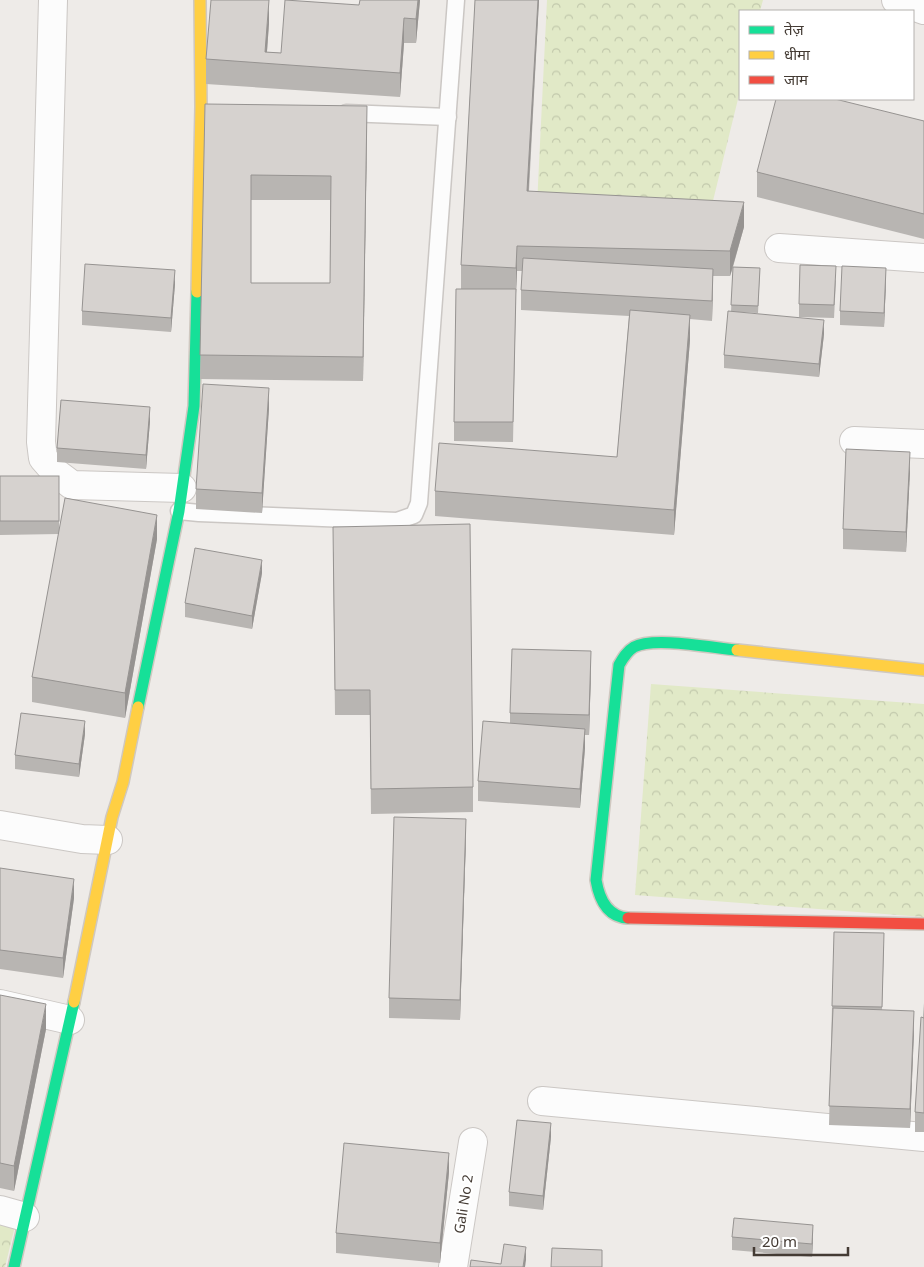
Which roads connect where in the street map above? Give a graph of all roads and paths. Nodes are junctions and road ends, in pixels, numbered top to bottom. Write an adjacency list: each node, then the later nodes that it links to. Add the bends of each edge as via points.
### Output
1 (53, 0): 12 (street, via 40,442 43,458 72,485)
2 (200, 0): 12 (street, via 209,108 194,406)
3 (456, 0): 7 (lane)
4 (896, 0): 5 (street)
5 (924, 10)
6 (331, 112): 7 (lane)
7 (448, 117): 12 (lane, via 419,503 414,515 397,521 199,513)
8 (779, 248): 9 (street)
9 (924, 258)
10 (854, 441): 11 (street)
11 (924, 444)
12 (181, 499): 15 (street)
13 (924, 670): 16 (street, via 662,642 639,643 626,652 619,665 596,880 606,909 624,918)
14 (0, 825): 15 (street, via 82,839)
15 (108, 840): 18 (street)
16 (924, 924)
17 (0, 1004): 18 (street)
18 (70, 1020): 22 (street)
19 (542, 1101): 20 (street)
20 (924, 1137)
21 (473, 1142): 24 (street, Gali No 2)
22 (12, 1214): 23 (street)
23 (14, 1267)
24 (453, 1267)

